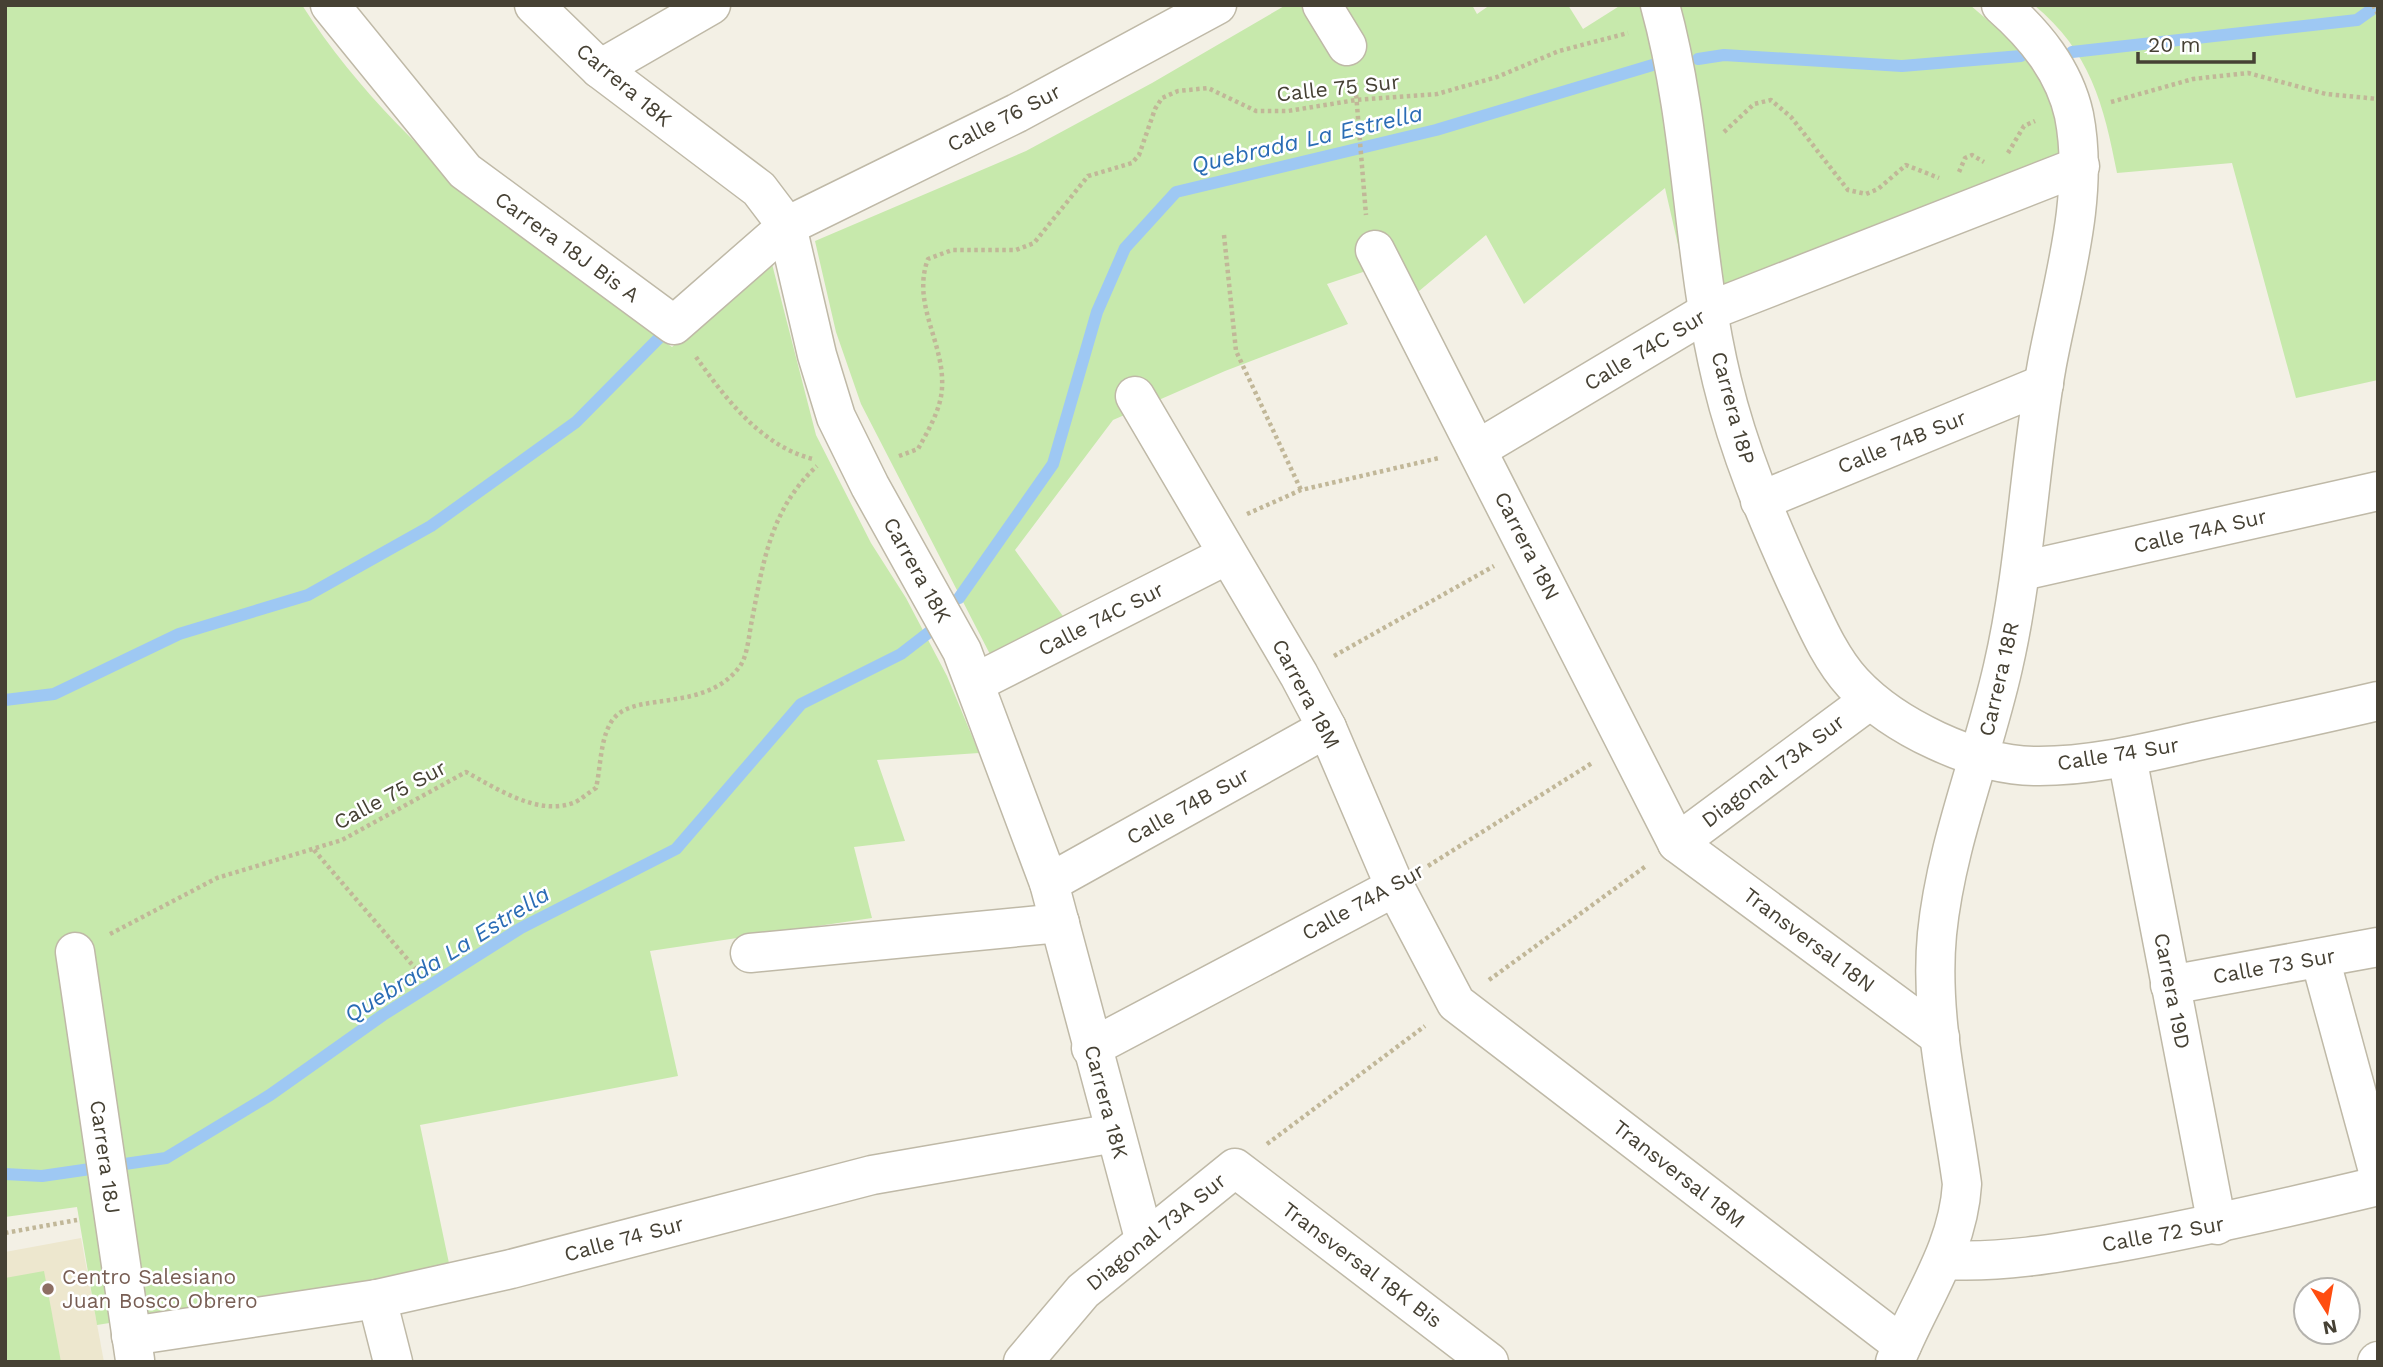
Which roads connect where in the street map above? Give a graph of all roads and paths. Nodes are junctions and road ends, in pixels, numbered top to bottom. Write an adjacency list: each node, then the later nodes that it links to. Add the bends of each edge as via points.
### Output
1 (331, 5): 25 (street, Carrera 18J Bis A, via 465,171)
2 (534, 5): 12 (street, Carrera 18K)
3 (711, 5): 12 (street)
4 (1217, 5): 21 (street, Calle 76 Sur, via 1017,113)
5 (1322, 5): 11 (street)
6 (2001, 5): 10 (street, Carrera 18R)
7 (2373, 5): 8 (path)
8 (2378, 14)
9 (1662, 15): 14 (path, Calle 75 Sur, via 1497,77 1437,94); 16 (street, Carrera 18P)
10 (2031, 22): 15 (street, Carrera 18R, via 2066,88)
11 (1347, 46): 14 (path)
12 (600, 69): 21 (street, Carrera 18K, via 760,189)
13 (2378, 99): 15 (path, via 2326,94 2248,73 2193,79)
14 (1356, 100): 20 (path); 29 (path, Calle 75 Sur, via 1256,111 1208,88 1178,90 1162,98 1155,109 1132,163 1088,176 1034,243 1016,250 952,250 929,259 922,276 924,299 942,387 933,421 918,449)
15 (2073, 113): 17 (path, via 2024,126); 19 (street, Carrera 18R)
16 (1686, 147): 18 (path, via 1704,145 1754,104 1771,100 1791,117 1848,190 1866,194 1878,189 1906,165 1941,179 1961,171 1965,158 1972,155); 24 (street, Carrera 18P)
17 (2004, 159)
18 (1994, 166)
19 (2080, 166): 24 (street, Calle 74C Sur); 26 (street, Carrera 18R)
20 (1360, 172)
21 (787, 226): 25 (street, Calle 76 Sur); 29 (street, Carrera 18K, via 825,384)
22 (1224, 235): 30 (path, via 1236,351)
23 (1375, 250): 28 (street, Carrera 18N)
24 (1709, 311): 28 (street, Calle 74C Sur); 32 (street, Carrera 18P, via 1722,380)
25 (674, 325): 45 (path, Calle 75 Sur, via 721,391 769,440 794,455 823,462 780,515 766,543 742,665 723,683 694,697 634,706 616,716 606,734 596,788 573,803 542,806 466,772 342,841)
26 (2044, 384): 32 (street, Calle 74B Sur); 35 (street, Carrera 18R)
27 (1135, 396): 33 (street, Carrera 18M)
28 (1478, 449): 30 (path); 34 (street, Carrera 18N)
29 (862, 471): 37 (street, Carrera 18K, via 962,651)
30 (1301, 489): 33 (path)
31 (2378, 491): 35 (street, Calle 74A Sur)
32 (1759, 501): 38 (street, Carrera 18P, via 1836,661)
33 (1219, 543): 36 (street, Carrera 18M); 37 (street, Calle 74C Sur)
34 (1527, 548): 36 (path); 41 (street, Carrera 18N)
35 (2022, 571): 43 (street, Carrera 18R)
36 (1299, 675): 40 (street, Carrera 18M)
37 (975, 683): 46 (street, Carrera 18K)
38 (1870, 700): 43 (street, Calle 74 Sur); 44 (street, Diagonal 73A Sur)
39 (2378, 701): 42 (street, Calle 74 Sur)
40 (1327, 728): 46 (street, Calle 74B Sur); 47 (street, Carrera 18M)
41 (1626, 742): 44 (street, Carrera 18N); 47 (path, Calle 74A Sur)
42 (2127, 757): 43 (street, Calle 74 Sur, via 2034,766); 54 (street, Carrera 19D)
43 (1980, 759): 56 (street, Carrera 18R, via 1943,892 1937,936)
44 (1677, 843): 56 (street, Transversal 18N)
45 (314, 850): 50 (path, Calle 75 Sur, via 217,878); 53 (path)
46 (1049, 883): 48 (street, Carrera 18K)
47 (1395, 887): 55 (street, Carrera 18M); 57 (street, Calle 74A Sur)
48 (1059, 923): 51 (street); 57 (street, Carrera 18K)
49 (2378, 947): 52 (street, Calle 73 Sur)
50 (75, 952): 61 (street, Carrera 18J)
51 (750, 953)
52 (2320, 958): 54 (street, Calle 73 Sur); 60 (street)
53 (415, 968)
54 (2170, 985): 63 (street, Carrera 19D)
55 (1456, 1003): 69 (street, Transversal 18M)
56 (1940, 1037): 66 (street, Carrera 18R, via 1962,1184)
57 (1091, 1048): 58 (street, Carrera 18K)
58 (1115, 1133): 65 (street, Carrera 18K); 67 (street, Calle 74 Sur, via 872,1175)
59 (1235, 1168): 65 (street, Diagonal 73A Sur); 72 (street, Transversal 18K Bis)
60 (2378, 1171)
61 (109, 1186): 64 (path); 68 (street, Carrera 18J)
62 (2378, 1186): 63 (street, Calle 72 Sur)
63 (2217, 1225): 66 (street, Calle 72 Sur, via 2027,1259)
64 (5, 1233)
65 (1144, 1238): 71 (street, Diagonal 73A Sur, via 1083,1291)
66 (1945, 1260): 69 (street, Carrera 18R)
67 (377, 1299): 68 (street, Calle 74 Sur); 70 (street)
68 (133, 1349)
69 (1898, 1354)
70 (393, 1362)
71 (1023, 1362)
72 (1489, 1362)

